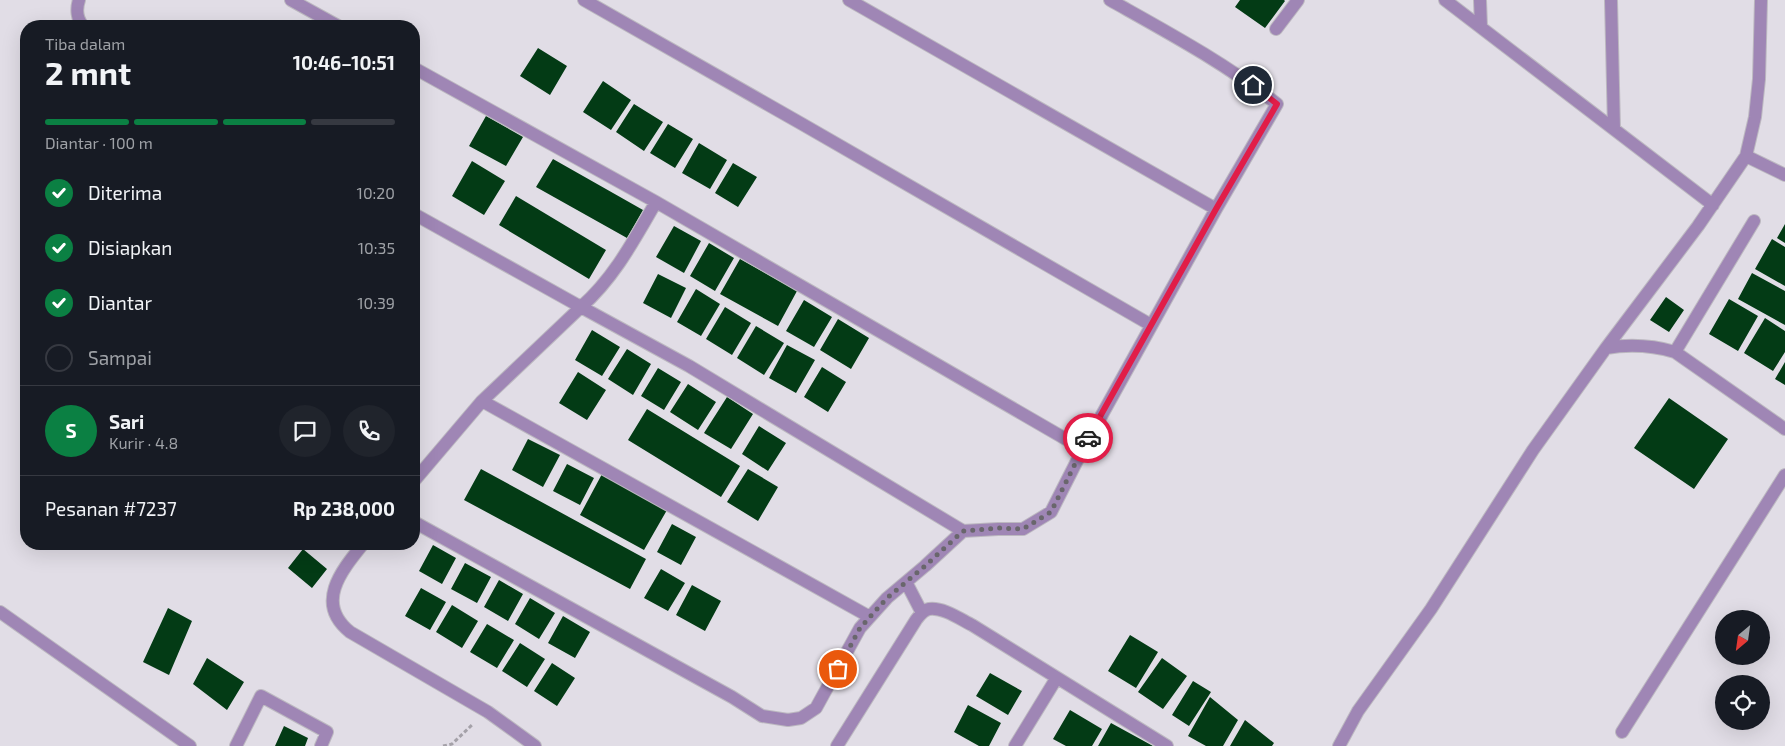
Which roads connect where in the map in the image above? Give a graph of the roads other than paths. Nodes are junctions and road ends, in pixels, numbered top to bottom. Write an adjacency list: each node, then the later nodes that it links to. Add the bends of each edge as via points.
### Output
1 (79, 0): 11 (street, via 76,9)
2 (291, 0): 12 (street)
3 (584, 0): 25 (street)
4 (849, 0): 21 (street)
5 (1110, 0): 21 (street, via 1190,45 1277,104)
6 (1298, 0): 14 (street)
7 (1445, 0): 13 (street)
8 (1480, 0): 13 (street)
9 (1611, 0): 16 (street)
10 (1761, 0): 17 (street, via 1759,79)
11 (80, 20)
12 (327, 20)
13 (1481, 27): 16 (street)
14 (1276, 29)
15 (420, 71): 19 (street)
16 (1614, 130): 20 (street)
17 (1746, 156): 18 (street); 20 (street)
18 (1785, 175)
19 (656, 202): 24 (street, via 610,278); 30 (street)
20 (1713, 206): 26 (street)
21 (1216, 209): 25 (street)
22 (420, 217): 24 (street)
23 (1754, 221): 27 (street)
24 (581, 308): 28 (street); 34 (street, via 688,366)
25 (1151, 325): 30 (street)
26 (1606, 348): 27 (street, via 1639,345); 49 (street, via 1533,450 1430,609 1358,711)
27 (1675, 352): 29 (street)
28 (482, 401): 31 (street); 39 (street)
29 (1785, 429)
30 (1083, 449): 34 (street, via 1051,512 1023,529)
31 (420, 474)
32 (1785, 475): 41 (street)
33 (420, 525): 39 (street, via 762,716 788,720 801,718 816,708 860,628)
34 (963, 531): 36 (street)
35 (358, 550): 45 (street, via 334,586 333,601 342,626 488,712)
36 (906, 582): 38 (street); 39 (street)
37 (0, 612): 42 (street)
38 (922, 613): 40 (street, via 928,609 942,610 972,625); 46 (street)
39 (870, 617)
40 (1056, 679): 47 (street); 48 (street)
41 (1622, 732)
42 (190, 746)
43 (236, 746): 44 (street, via 261,696 328,732)
44 (321, 746)
45 (535, 746)
46 (837, 746)
47 (1015, 746)
48 (1167, 746)
49 (1339, 746)

